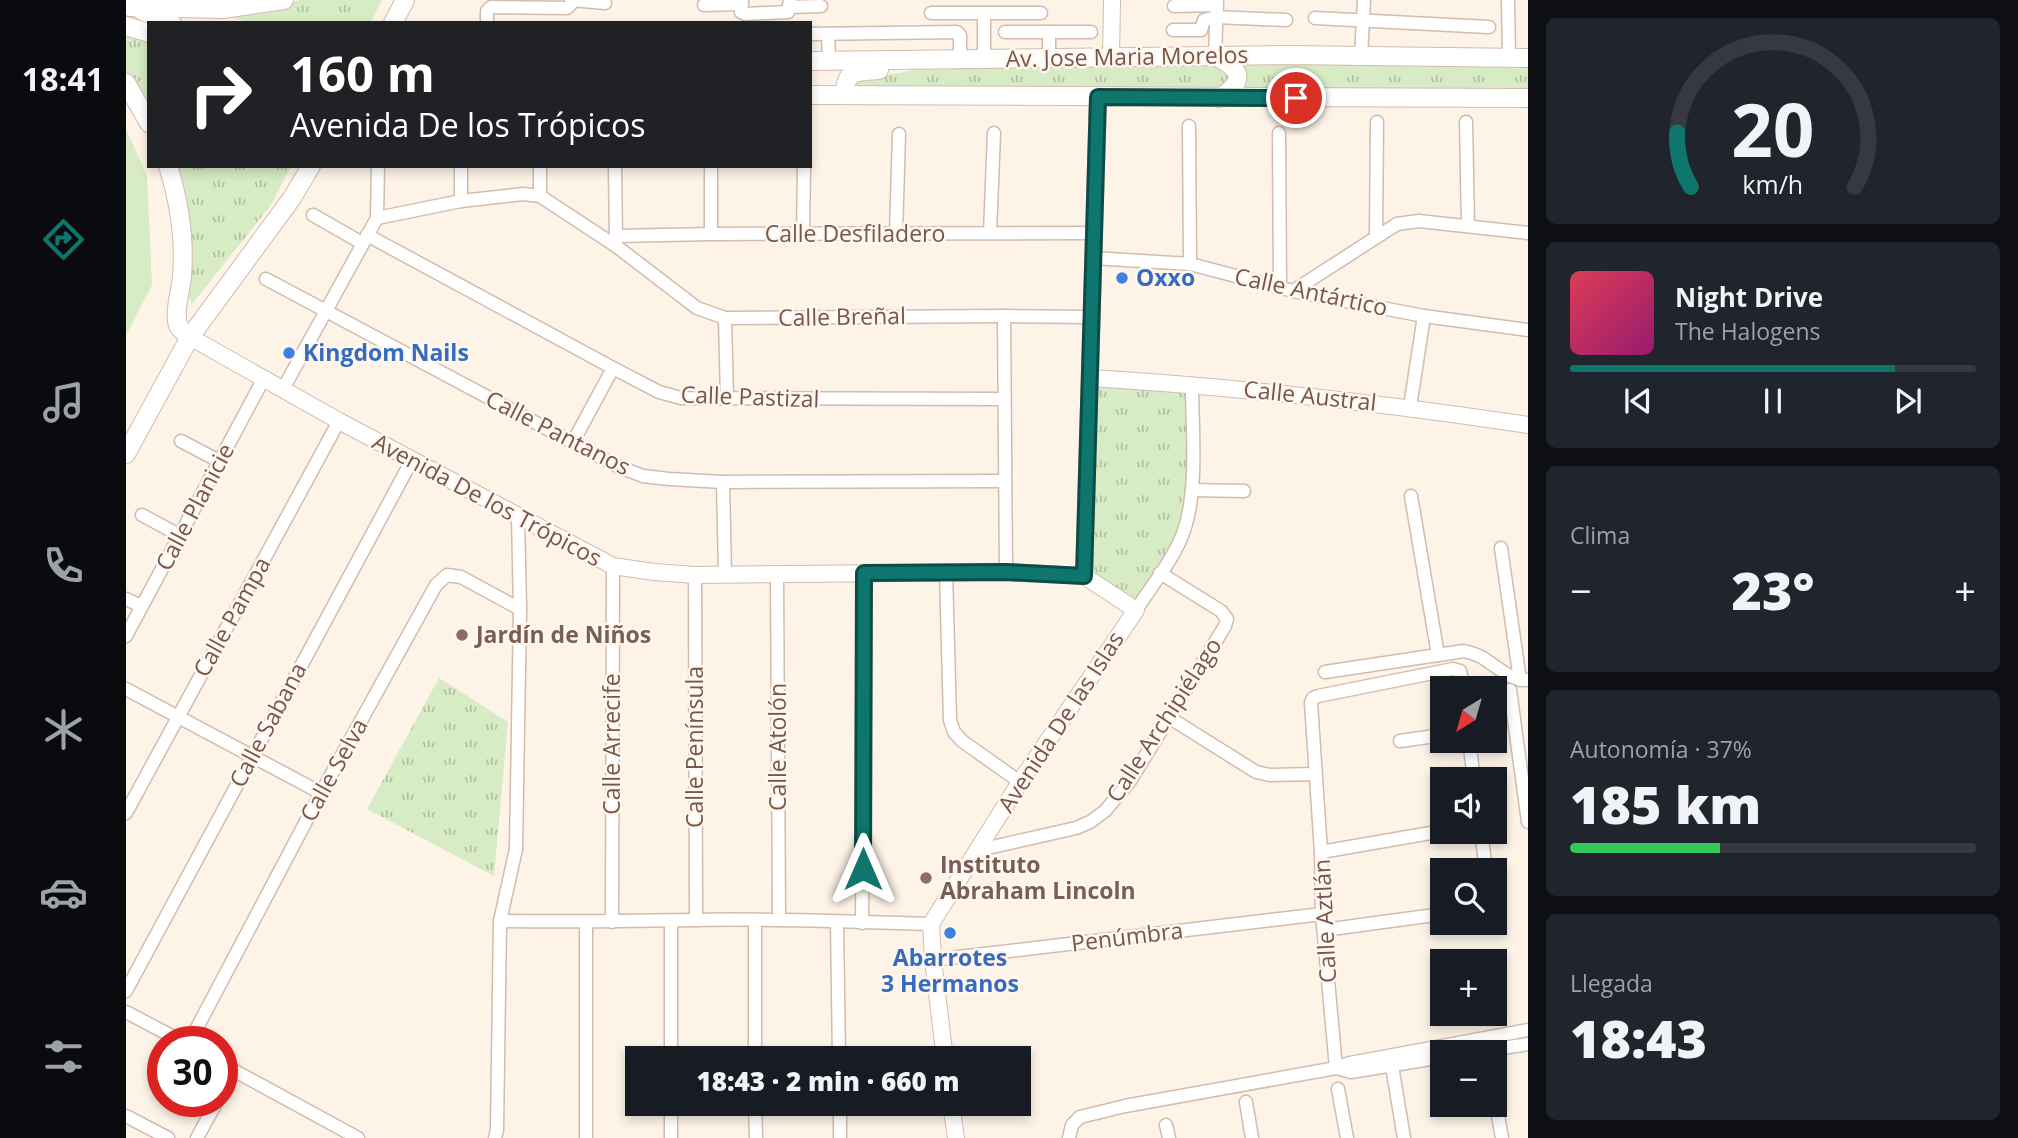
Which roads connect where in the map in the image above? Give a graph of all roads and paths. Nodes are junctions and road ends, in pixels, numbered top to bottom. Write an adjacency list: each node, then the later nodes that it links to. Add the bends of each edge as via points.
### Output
1 (284, 0): 12 (main road, via 223,9)
2 (405, 0): 26 (main road)
3 (571, 0): 7 (street); 18 (street, via 567,8)
4 (1112, 0): 41 (street)
5 (1364, 0): 29 (street)
6 (1508, 0): 44 (street)
7 (604, 2)
8 (742, 2): 11 (street); 22 (street, via 743,13)
9 (522, 3): 18 (street); 27 (street, via 491,7)
10 (789, 4): 13 (street); 22 (street, via 788,12)
11 (704, 5)
12 (128, 6): 25 (main road)
13 (821, 6)
14 (960, 6): 19 (street); 20 (street)
15 (1174, 6): 17 (street)
16 (1008, 7): 20 (street); 21 (street)
17 (1217, 7): 24 (street); 32 (street, via 1201,30); 40 (street)
18 (544, 8): 28 (street)
19 (931, 13)
20 (984, 13): 48 (street)
21 (1041, 13)
22 (765, 18)
23 (1315, 18): 29 (street)
24 (1286, 20)
25 (167, 21)
26 (394, 21)
27 (486, 21)
28 (545, 21)
29 (1363, 21): 31 (street); 42 (street)
30 (126, 26): 33 (main road)
31 (1489, 27)
32 (1173, 30)
33 (147, 32)
34 (1005, 32): 35 (street)
35 (1049, 32): 36 (street); 43 (street)
36 (1091, 32)
37 (812, 34): 38 (street)
38 (828, 34): 39 (street); 49 (street)
39 (871, 34): 47 (street, via 957,32); 50 (street)
40 (1215, 56): 41 (main road, Av. Jose Maria Morelos); 42 (main road, Av. Jose Maria Morelos); 56 (main road, via 1230,64 1237,77 1231,91)
41 (1111, 57): 43 (main road, Av. Jose Maria Morelos)
42 (1361, 57): 44 (main road, Av. Jose Maria Morelos)
43 (1049, 58): 48 (main road, Av. Jose Maria Morelos)
44 (1509, 58): 45 (main road, Av. Jose Maria Morelos)
45 (1528, 58)
46 (933, 59): 47 (main road, Av. Jose Maria Morelos); 50 (main road, Av. Jose Maria Morelos); 54 (main road, via 904,69 856,71 848,78)
47 (960, 59): 48 (main road, Av. Jose Maria Morelos)
48 (984, 59)
49 (829, 60): 50 (main road, Av. Jose Maria Morelos); 51 (main road, Av. Jose Maria Morelos)
50 (870, 60)
51 (812, 61)
52 (126, 83): 58 (main road)
53 (812, 95): 54 (main road, Av. Jose Maria Morelos)
54 (845, 95): 55 (main road, Av. Jose Maria Morelos)
55 (1098, 97): 56 (main road, Av. Jose Maria Morelos); 79 (street)
56 (1219, 98): 57 (main road, Av. Jose Maria Morelos)
57 (1528, 98)
58 (147, 120)
59 (1377, 122): 84 (street)
60 (1466, 122): 77 (street)
61 (1189, 126): 88 (street)
62 (994, 133): 78 (street)
63 (1279, 133): 90 (street)
64 (899, 134): 83 (street)
65 (169, 168): 98 (main road, via 182,239 176,318)
66 (310, 168): 98 (main road)
67 (377, 168): 76 (street)
68 (461, 168): 74 (street)
69 (540, 168): 73 (street)
70 (615, 168): 86 (street)
71 (711, 168): 81 (street)
72 (804, 168): 82 (street)
73 (540, 196): 74 (street); 86 (street, Calle Breñal)
74 (461, 201): 76 (street)
75 (313, 215): 85 (street, Calle Pastizal)
76 (377, 218): 85 (street)
77 (1468, 226): 80 (street); 84 (street, via 1419,221 1397,224)
78 (990, 233): 79 (street, Calle Desfiladero); 83 (street, Calle Desfiladero)
79 (1094, 233): 87 (street)
80 (1528, 233)
81 (711, 234): 82 (street, Calle Desfiladero); 86 (street, Calle Desfiladero)
82 (803, 234): 83 (street, Calle Desfiladero)
83 (896, 234)
84 (1376, 235): 91 (street)
85 (365, 239): 92 (street); 99 (street, Calle Pastizal)
86 (616, 241): 96 (street, Calle Breñal, via 697,308)
87 (1093, 258): 88 (street, Calle Antártico); 95 (street)
88 (1190, 264): 90 (street, Calle Antártico)
89 (266, 279): 92 (street, Calle Pantanos)
90 (1280, 288): 91 (street, Calle Antártico)
91 (1293, 291): 94 (street, Calle Antártico)
92 (327, 311): 103 (street); 110 (street, Calle Pantanos)
93 (1004, 316): 95 (street, Calle Breñal); 96 (street, Calle Breñal); 104 (street)
94 (1424, 316): 97 (street, Calle Antártico); 106 (street)
95 (1091, 317): 100 (street)
96 (725, 318): 105 (street)
97 (1528, 330)
98 (190, 337): 101 (street, Avenida De los Trópicos); 111 (main road)
99 (613, 368): 105 (street, Calle Pastizal, via 659,392); 110 (street)
100 (1091, 377): 102 (street, Calle Austral); 131 (street)
101 (264, 378): 103 (street, Avenida De los Trópicos); 113 (street, Calle Planicie)
102 (1192, 384): 106 (street, Calle Austral); 116 (street, Avenida De las Islas)
103 (284, 389): 107 (street, Avenida De los Trópicos)
104 (1004, 399): 105 (street, Calle Pastizal); 114 (street)
105 (727, 400)
106 (1410, 407): 108 (street, Calle Austral)
107 (339, 421): 112 (street, Avenida De los Trópicos); 143 (street, Calle Pampa)
108 (1528, 425)
109 (181, 441): 113 (street)
110 (573, 442): 115 (street, Calle Pantanos, via 643,475)
111 (126, 454)
112 (412, 460): 120 (street, Avenida De los Trópicos); 148 (street, Calle Sabana)
113 (219, 461): 121 (street, Calle Planicie)
114 (1004, 481): 115 (street, Calle Pantanos); 125 (street)
115 (723, 482): 128 (street)
116 (1192, 490): 117 (street); 127 (street, Avenida De las Islas, via 1182,537)
117 (1244, 491)
118 (1411, 496): 137 (street)
119 (142, 515): 121 (street)
120 (518, 516): 123 (street, Avenida De los Trópicos); 134 (street)
121 (180, 535): 133 (street, Calle Planicie)
122 (1502, 548): 140 (street)
123 (613, 566): 130 (street, Avenida De los Trópicos); 166 (street, Calle Arrecife)
124 (947, 572): 125 (street, Avenida De los Trópicos); 126 (street, Avenida De los Trópicos); 150 (street, via 954,732)
125 (1006, 572): 131 (street, Avenida De los Trópicos)
126 (864, 573): 129 (street, Avenida De los Trópicos); 168 (street)
127 (1160, 573): 135 (street, Avenida De las Islas); 144 (street, Calle Archipiélago, via 1227,619)
128 (726, 574): 129 (street, Avenida De los Trópicos); 130 (street, Avenida De los Trópicos)
129 (778, 574): 163 (street, Calle Atolón)
130 (695, 575): 161 (street, Calle Península)
131 (1084, 576): 135 (street)
132 (126, 599): 133 (street)
133 (141, 606): 136 (street, Calle Planicie)
134 (520, 609): 151 (street, Calle Selva, via 461,577 447,575 436,585); 160 (street, via 516,849)
135 (1136, 610): 150 (street, Avenida De las Islas)
136 (126, 636)
137 (1438, 655): 138 (street); 140 (street, via 1464,650 1483,657 1508,676)
138 (1325, 671)
139 (1461, 676): 149 (street, Calle Aztlán, via 1452,669 1313,698)
140 (1524, 680)
141 (126, 688): 143 (street)
142 (1510, 690): 146 (street)
143 (178, 716): 148 (street); 152 (street, Calle Pampa)
144 (1170, 718): 149 (street, via 1256,772); 156 (street, Calle Archipiélago, via 1130,781 1090,822)
145 (1430, 737): 147 (street)
146 (1522, 737): 153 (street)
147 (1400, 741)
148 (251, 755): 151 (street); 172 (street, Calle Sabana)
149 (1315, 774): 157 (street, Calle Aztlán)
150 (1020, 782): 156 (street, Avenida De las Islas)
151 (321, 793): 175 (street, Calle Selva)
152 (126, 813)
153 (1528, 816): 154 (street)
154 (1528, 822)
155 (1430, 833): 157 (street)
156 (979, 850): 169 (street, Avenida De las Islas)
157 (1321, 852): 158 (street, Calle Aztlán)
158 (1322, 914): 170 (street, Calle Aztlán); 171 (street, Penúmbra)
159 (1430, 916): 170 (street)
160 (500, 920): 165 (street); 199 (street)
161 (696, 920): 162 (street); 164 (street)
162 (755, 920): 163 (street); 179 (street)
163 (779, 920): 167 (street)
164 (671, 921): 166 (street); 178 (street)
165 (586, 922): 166 (street); 200 (street)
166 (612, 922)
167 (837, 922): 168 (street); 180 (street)
168 (862, 923): 169 (street)
169 (931, 925): 171 (street)
170 (1324, 930): 185 (street, Calle Aztlán)
171 (933, 960): 181 (street)
172 (126, 990)
173 (126, 1012): 174 (street)
174 (153, 1026)
175 (198, 1026)
176 (1528, 1030): 185 (street)
177 (1528, 1044): 182 (street)
178 (671, 1046)
179 (755, 1046)
180 (839, 1046)
181 (943, 1046)
182 (1507, 1047)
183 (1430, 1060): 184 (street)
184 (1392, 1066): 185 (street, via 1351,1072); 208 (street)
185 (1336, 1068): 205 (street, via 1080,1117)
186 (238, 1072): 198 (street)
187 (1338, 1089): 207 (street)
188 (1245, 1102): 206 (street)
189 (126, 1116): 196 (street)
190 (671, 1116): 201 (street)
191 (755, 1116): 202 (street)
192 (839, 1116): 203 (street)
193 (953, 1116): 204 (street)
194 (208, 1117): 197 (street)
195 (1498, 1117): 209 (street)
196 (167, 1138)
197 (197, 1138)
198 (358, 1138)
199 (495, 1138)
200 (586, 1138)
201 (671, 1138)
202 (756, 1138)
203 (840, 1138)
204 (956, 1138)
205 (1069, 1138)
206 (1252, 1138)
207 (1347, 1138)
208 (1404, 1138)
209 (1502, 1138)

